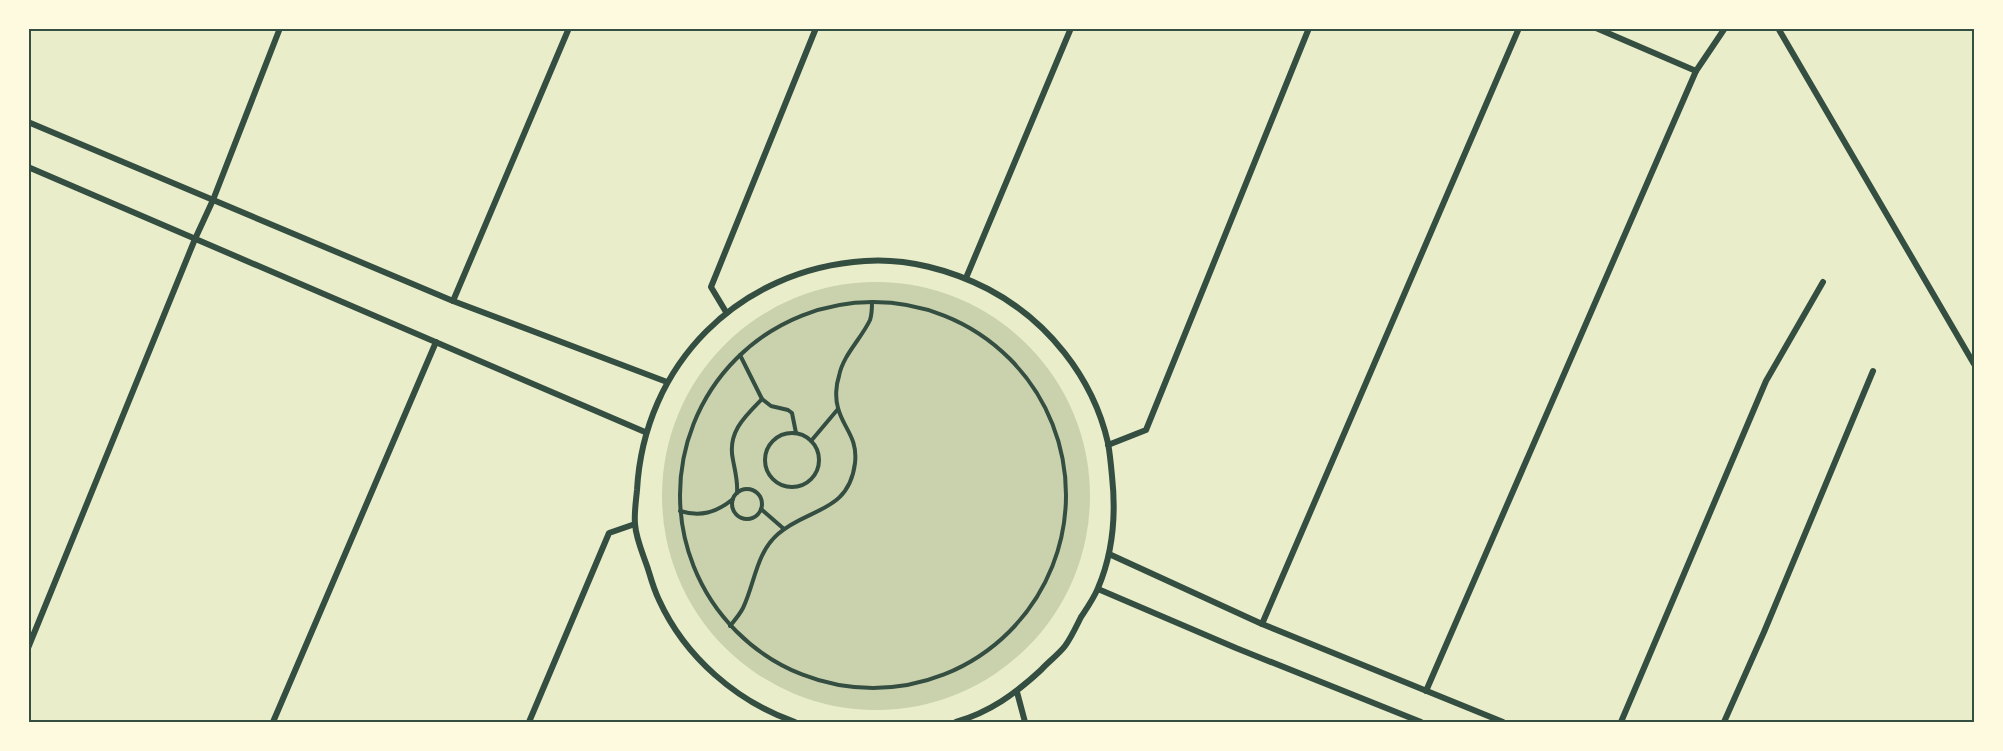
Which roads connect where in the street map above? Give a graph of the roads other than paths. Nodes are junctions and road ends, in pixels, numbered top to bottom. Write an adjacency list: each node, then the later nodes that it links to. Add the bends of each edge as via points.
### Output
1 (280, 28): 13 (street)
2 (569, 28): 17 (street)
3 (816, 28): 18 (street, via 711,287)
4 (1071, 28): 15 (street)
5 (1309, 28): 24 (street, via 1146,430)
6 (1519, 28): 28 (street)
7 (1596, 28): 10 (street)
8 (1725, 28): 10 (street)
9 (1778, 28): 20 (street)
10 (1696, 71): 30 (street)
11 (28, 122): 13 (street)
12 (28, 167): 14 (street)
13 (213, 200): 14 (street); 17 (street)
14 (195, 238): 19 (street); 29 (street)
15 (966, 278): 18 (street, via 918,264 867,261 817,268 769,285); 24 (street, via 1008,300 1045,330 1075,366 1097,408)
16 (1823, 282): 41 (street, via 1766,381)
17 (453, 301): 22 (street)
18 (726, 312): 22 (street, via 693,345)
19 (436, 342): 23 (street); 33 (street)
20 (1974, 364)
21 (1873, 371): 42 (street)
22 (667, 382): 23 (street)
23 (645, 432): 25 (street, via 638,464)
24 (1108, 445): 26 (street, via 1115,504)
25 (635, 524): 32 (street, via 659,601 687,647 726,686); 34 (street, via 609,533)
26 (1109, 554): 27 (street); 28 (street)
27 (1098, 589): 31 (street, via 1065,646); 39 (street)
28 (1262, 624): 30 (street)
29 (28, 648)
30 (1426, 691): 40 (street)
31 (1017, 692): 37 (street); 38 (street)
32 (771, 714): 35 (street); 36 (street)
33 (273, 723)
34 (529, 723)
35 (768, 723)
36 (795, 723)
37 (956, 723)
38 (1025, 723)
39 (1421, 723)
40 (1503, 723)
41 (1621, 723)
42 (1724, 723)

